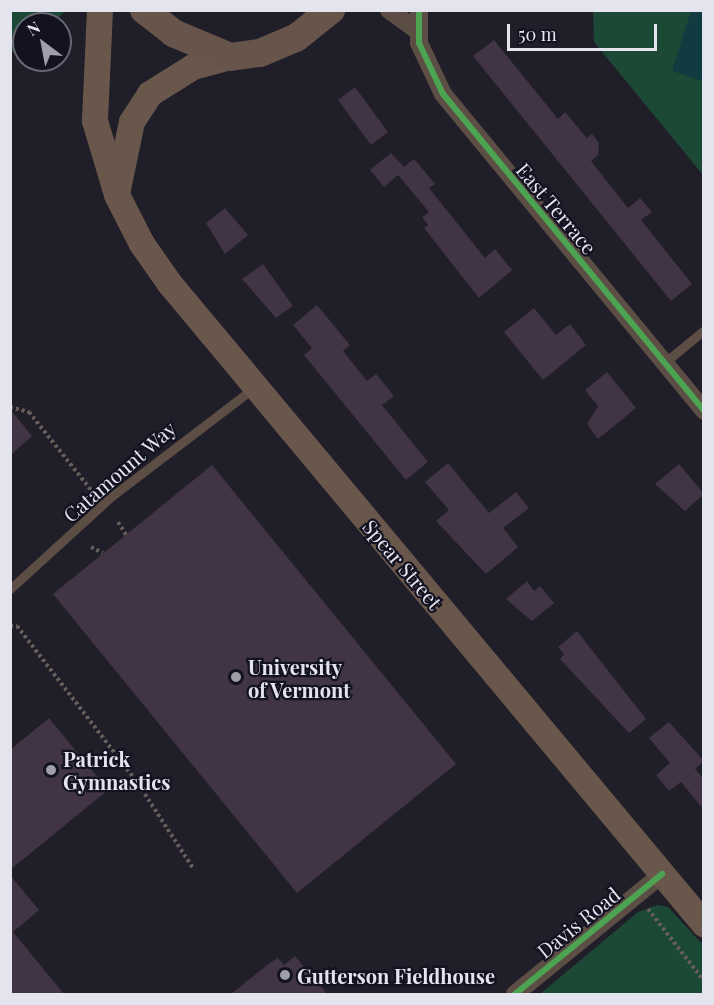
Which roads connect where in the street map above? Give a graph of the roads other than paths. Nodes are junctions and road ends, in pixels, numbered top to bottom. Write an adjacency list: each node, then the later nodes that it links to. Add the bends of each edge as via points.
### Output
1 (100, 10): 8 (main road, Spear Street, via 96,121)
2 (144, 10): 7 (main road, via 173,33)
3 (331, 10): 7 (main road, via 296,38 260,53)
4 (390, 10): 6 (street)
5 (419, 10): 6 (street, East Terrace)
6 (418, 31): 10 (street, East Terrace, via 432,75 456,112)
7 (230, 57): 8 (main road, via 193,67 150,94 132,122)
8 (117, 195): 11 (main road, Spear Street, via 170,284)
9 (704, 330): 10 (lane)
10 (664, 363): 12 (street, East Terrace)
11 (255, 387): 13 (lane, Catamount Way, via 132,480); 14 (main road, Spear Street)
12 (704, 411)
13 (10, 589)
14 (662, 874): 15 (main road, Spear Street); 16 (street, Davis Road)
15 (704, 924)
16 (515, 994)

